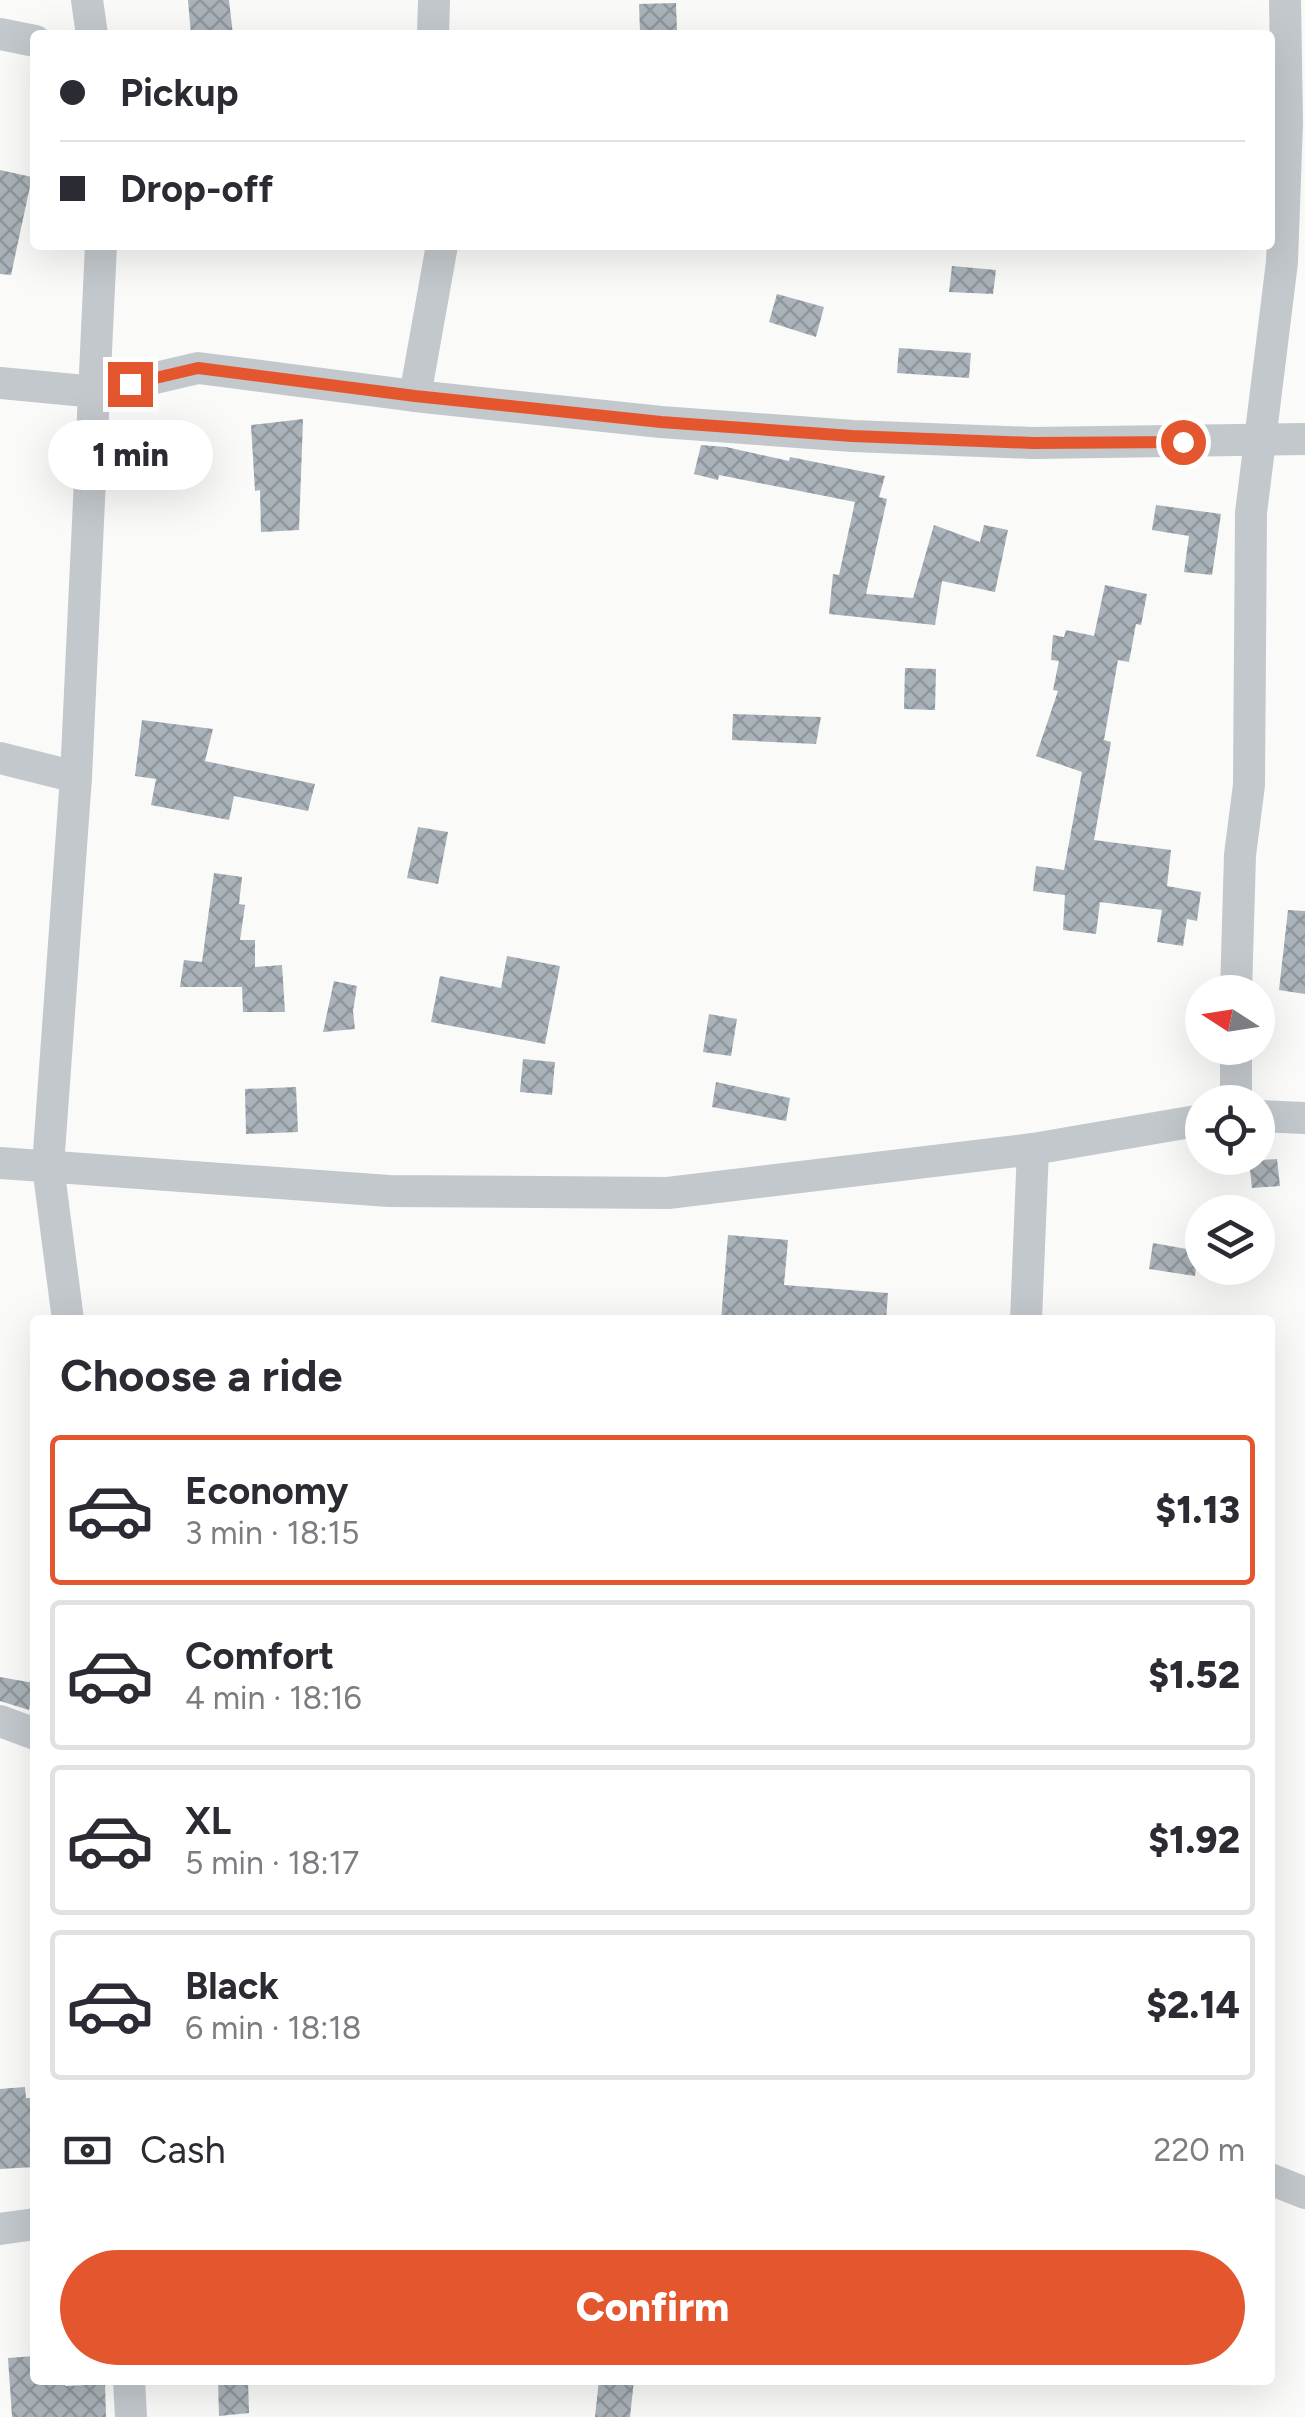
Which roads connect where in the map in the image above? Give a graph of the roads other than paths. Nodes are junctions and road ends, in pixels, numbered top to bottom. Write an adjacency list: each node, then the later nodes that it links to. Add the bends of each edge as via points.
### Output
1 (87, 0): 4 (street)
2 (434, 0): 5 (street)
3 (1285, 0): 14 (street, via 1282,262)
4 (91, 30)
5 (433, 30)
6 (0, 34): 7 (street)
7 (30, 40)
8 (100, 250): 11 (street)
9 (441, 250): 12 (street)
10 (0, 382): 11 (street)
11 (96, 392): 12 (street, via 198,368); 16 (street)
12 (415, 396): 14 (street, via 852,436)
13 (1305, 439): 14 (street)
14 (1258, 442): 17 (street)
15 (0, 758): 16 (street)
16 (76, 777): 23 (street)
17 (1236, 975)
18 (1275, 1117): 19 (street)
19 (1305, 1118)
20 (1185, 1123): 21 (street)
21 (1033, 1149): 23 (street, via 668,1193 389,1191); 25 (street)
22 (0, 1163): 23 (street)
23 (48, 1166): 24 (street)
24 (67, 1315)
25 (1026, 1315)
26 (0, 1720): 27 (street)
27 (30, 1732)
28 (1275, 2182): 29 (street)
29 (1304, 2197)
30 (30, 2225): 31 (street)
31 (0, 2228)
32 (129, 2385): 33 (street)
33 (131, 2417)

